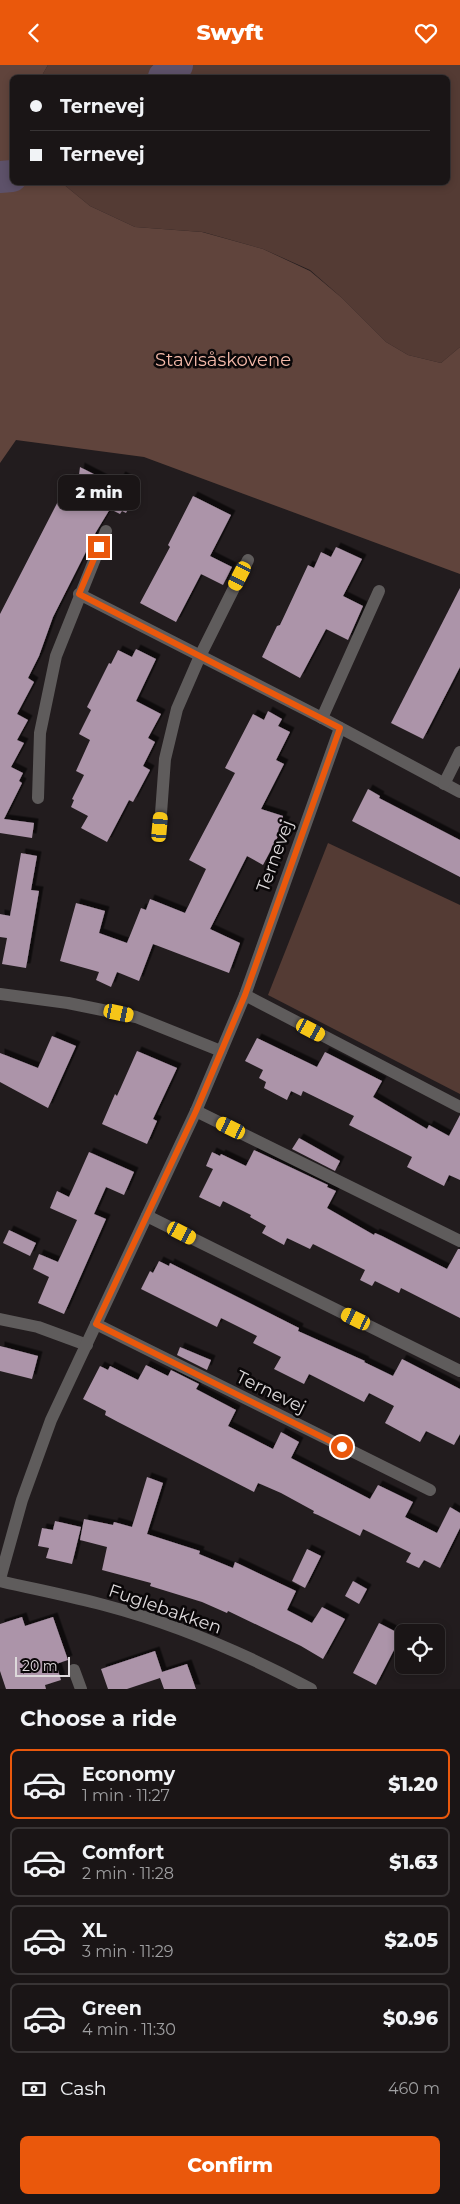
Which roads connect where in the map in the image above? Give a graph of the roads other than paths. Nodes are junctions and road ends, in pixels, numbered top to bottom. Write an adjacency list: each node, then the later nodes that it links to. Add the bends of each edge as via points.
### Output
1 (106, 531): 4 (street)
2 (248, 560): 5 (street)
3 (379, 591): 6 (street)
4 (79, 594): 5 (street); 11 (street, via 56,655 40,733)
5 (200, 655): 6 (street); 12 (street, via 177,709 165,759)
6 (322, 718): 7 (street)
7 (340, 728): 9 (street); 14 (street, Ternevej)
8 (460, 752): 9 (street)
9 (444, 784): 10 (street)
10 (460, 792)
11 (38, 798)
12 (160, 827)
13 (0, 994): 15 (street, via 136,1017)
14 (245, 995): 15 (street, Ternevej); 16 (street)
15 (221, 1051): 17 (street, Ternevej)
16 (460, 1107)
17 (196, 1111): 18 (street, Ternevej); 19 (street)
18 (147, 1216): 21 (street, Ternevej); 23 (street)
19 (460, 1241)
20 (0, 1319): 22 (street, via 38,1327)
21 (96, 1324): 22 (street, Ternevej); 24 (street, Ternevej)
22 (87, 1345): 25 (street, Ternevej, via 51,1419 22,1500)
23 (460, 1371)
24 (430, 1490)
25 (0, 1580): 28 (street, Fuglebakken, via 104,1605 185,1631 278,1671)
26 (74, 1670): 27 (street)
27 (80, 1689)
28 (311, 1689)

